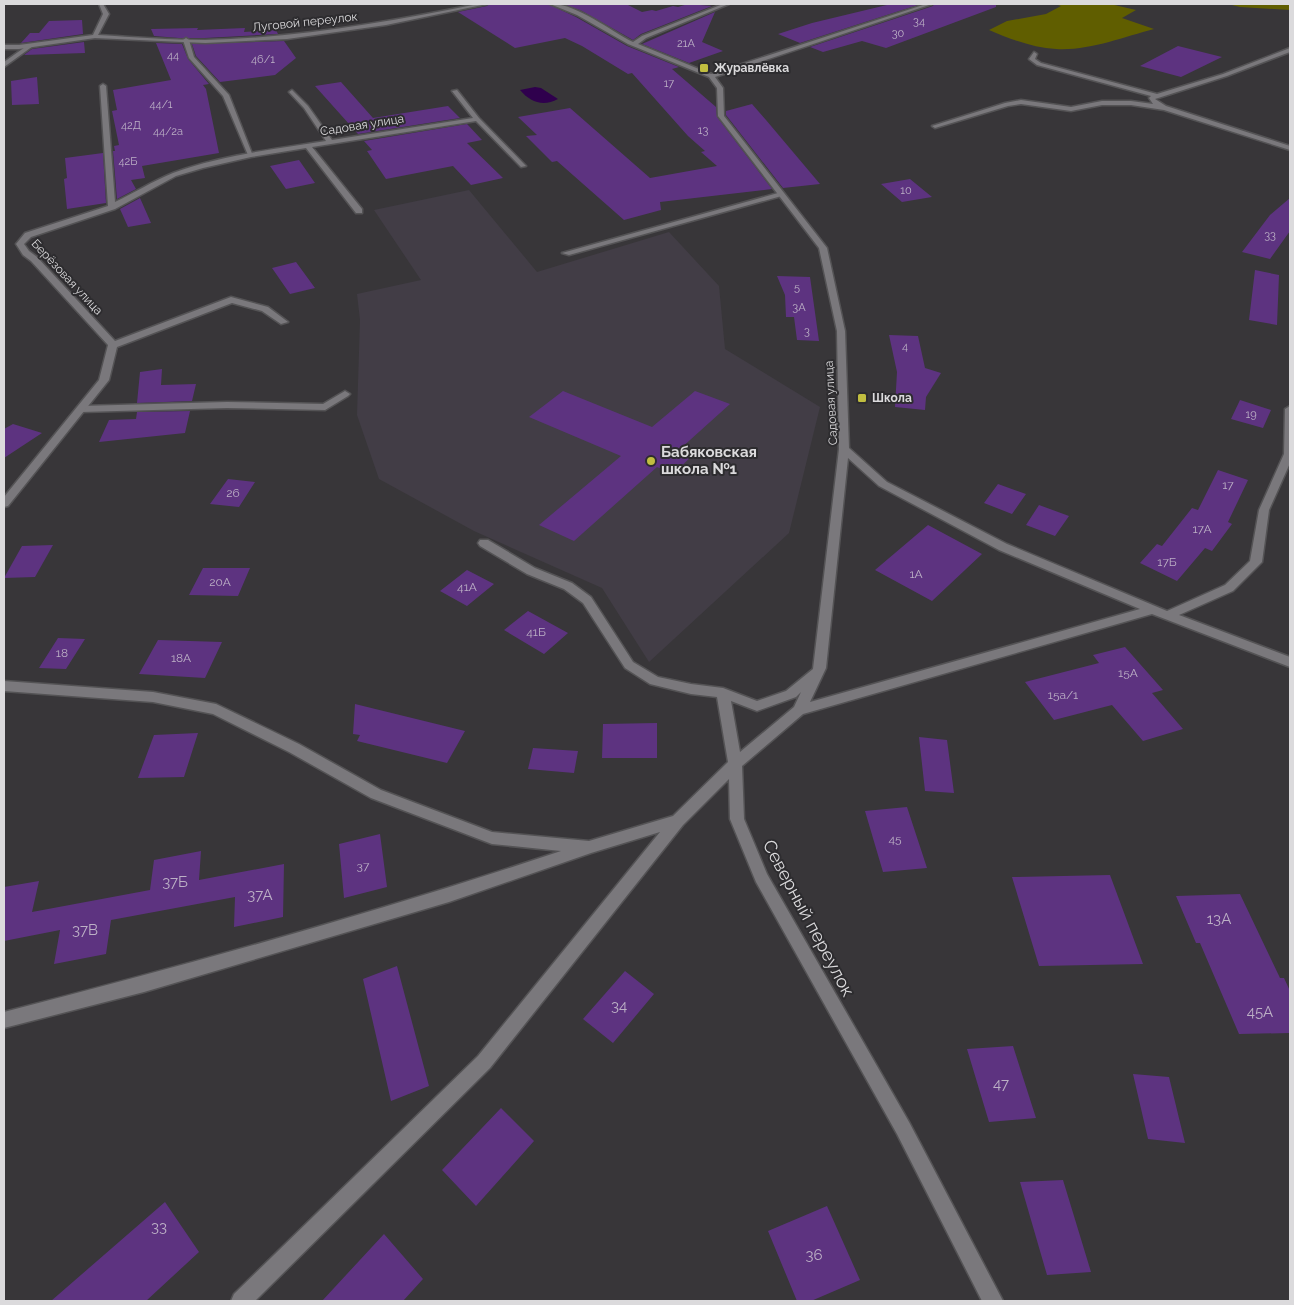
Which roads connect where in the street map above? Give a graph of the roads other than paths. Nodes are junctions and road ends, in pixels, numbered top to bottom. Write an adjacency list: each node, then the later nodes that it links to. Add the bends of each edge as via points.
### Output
1 (101, 4): 6 (street, via 106,14)
2 (484, 4): 7 (street, Луговой переулок, via 308,36 219,42)
3 (553, 4): 8 (street, via 579,14)
4 (727, 4): 8 (street)
5 (930, 4): 14 (street)
6 (95, 36): 7 (street, Луговой переулок); 9 (street, Луговой переулок)
7 (186, 40): 25 (street, via 191,57 226,95)
8 (634, 44): 14 (street)
9 (30, 46): 10 (street, Луговой переулок); 13 (street, Луговой переулок)
10 (4, 47)
11 (1290, 50): 18 (street, via 1225,75)
12 (1034, 54): 18 (street, via 1032,59 1039,64)
13 (4, 65)
14 (711, 76): 27 (street, Садовая улица, via 720,88 721,116)
15 (103, 86): 28 (street)
16 (292, 92): 22 (street)
17 (455, 92): 20 (street)
18 (1156, 96): 19 (street, via 1152,98 1153,102)
19 (1165, 108): 21 (street, via 1102,103 1071,110 1021,102); 24 (street)
20 (477, 119): 22 (street, Садовая улица); 26 (street)
21 (935, 126)
22 (330, 142): 23 (street, Садовая улица)
23 (308, 146): 25 (street, Садовая улица); 29 (street)
24 (1290, 148)
25 (251, 155): 28 (street, Берёзовая улица, via 174,175)
26 (523, 166)
27 (781, 195): 30 (street); 36 (street, Садовая улица, via 823,248 841,332)
28 (112, 207): 32 (street, Берёзовая улица, via 44,228 28,235 20,244)
29 (359, 211)
30 (566, 253)
31 (284, 322): 32 (street, via 265,309 231,300)
32 (113, 345): 34 (street, via 104,380)
33 (345, 394): 34 (street, via 325,407 227,405)
34 (81, 409): 37 (street)
35 (1290, 409): 40 (street, via 1289,454 1264,510 1256,562 1229,588)
36 (844, 449): 39 (street, Садовая улица, via 883,484 978,534); 42 (street)
37 (4, 504)
38 (484, 543): 44 (street, via 531,571 568,586 587,600 629,664 655,681)
39 (1153, 610): 40 (street, Садовая улица); 45 (street)
40 (1169, 615): 41 (street, Садовая улица)
41 (1290, 662)
42 (820, 668): 44 (street, via 791,694 757,706); 45 (street)
43 (4, 686): 48 (street, via 153,697 216,709 376,794 492,838)
44 (724, 693): 46 (street, Северный переулок)
45 (799, 710): 46 (street)
46 (735, 764): 47 (street); 51 (street, Северный переулок, via 738,819 762,877 903,1128)
47 (678, 821): 48 (street); 50 (street, via 484,1062)
48 (589, 848): 49 (street, via 450,895 144,984)
49 (4, 1020)
50 (242, 1301)
51 (993, 1301)

